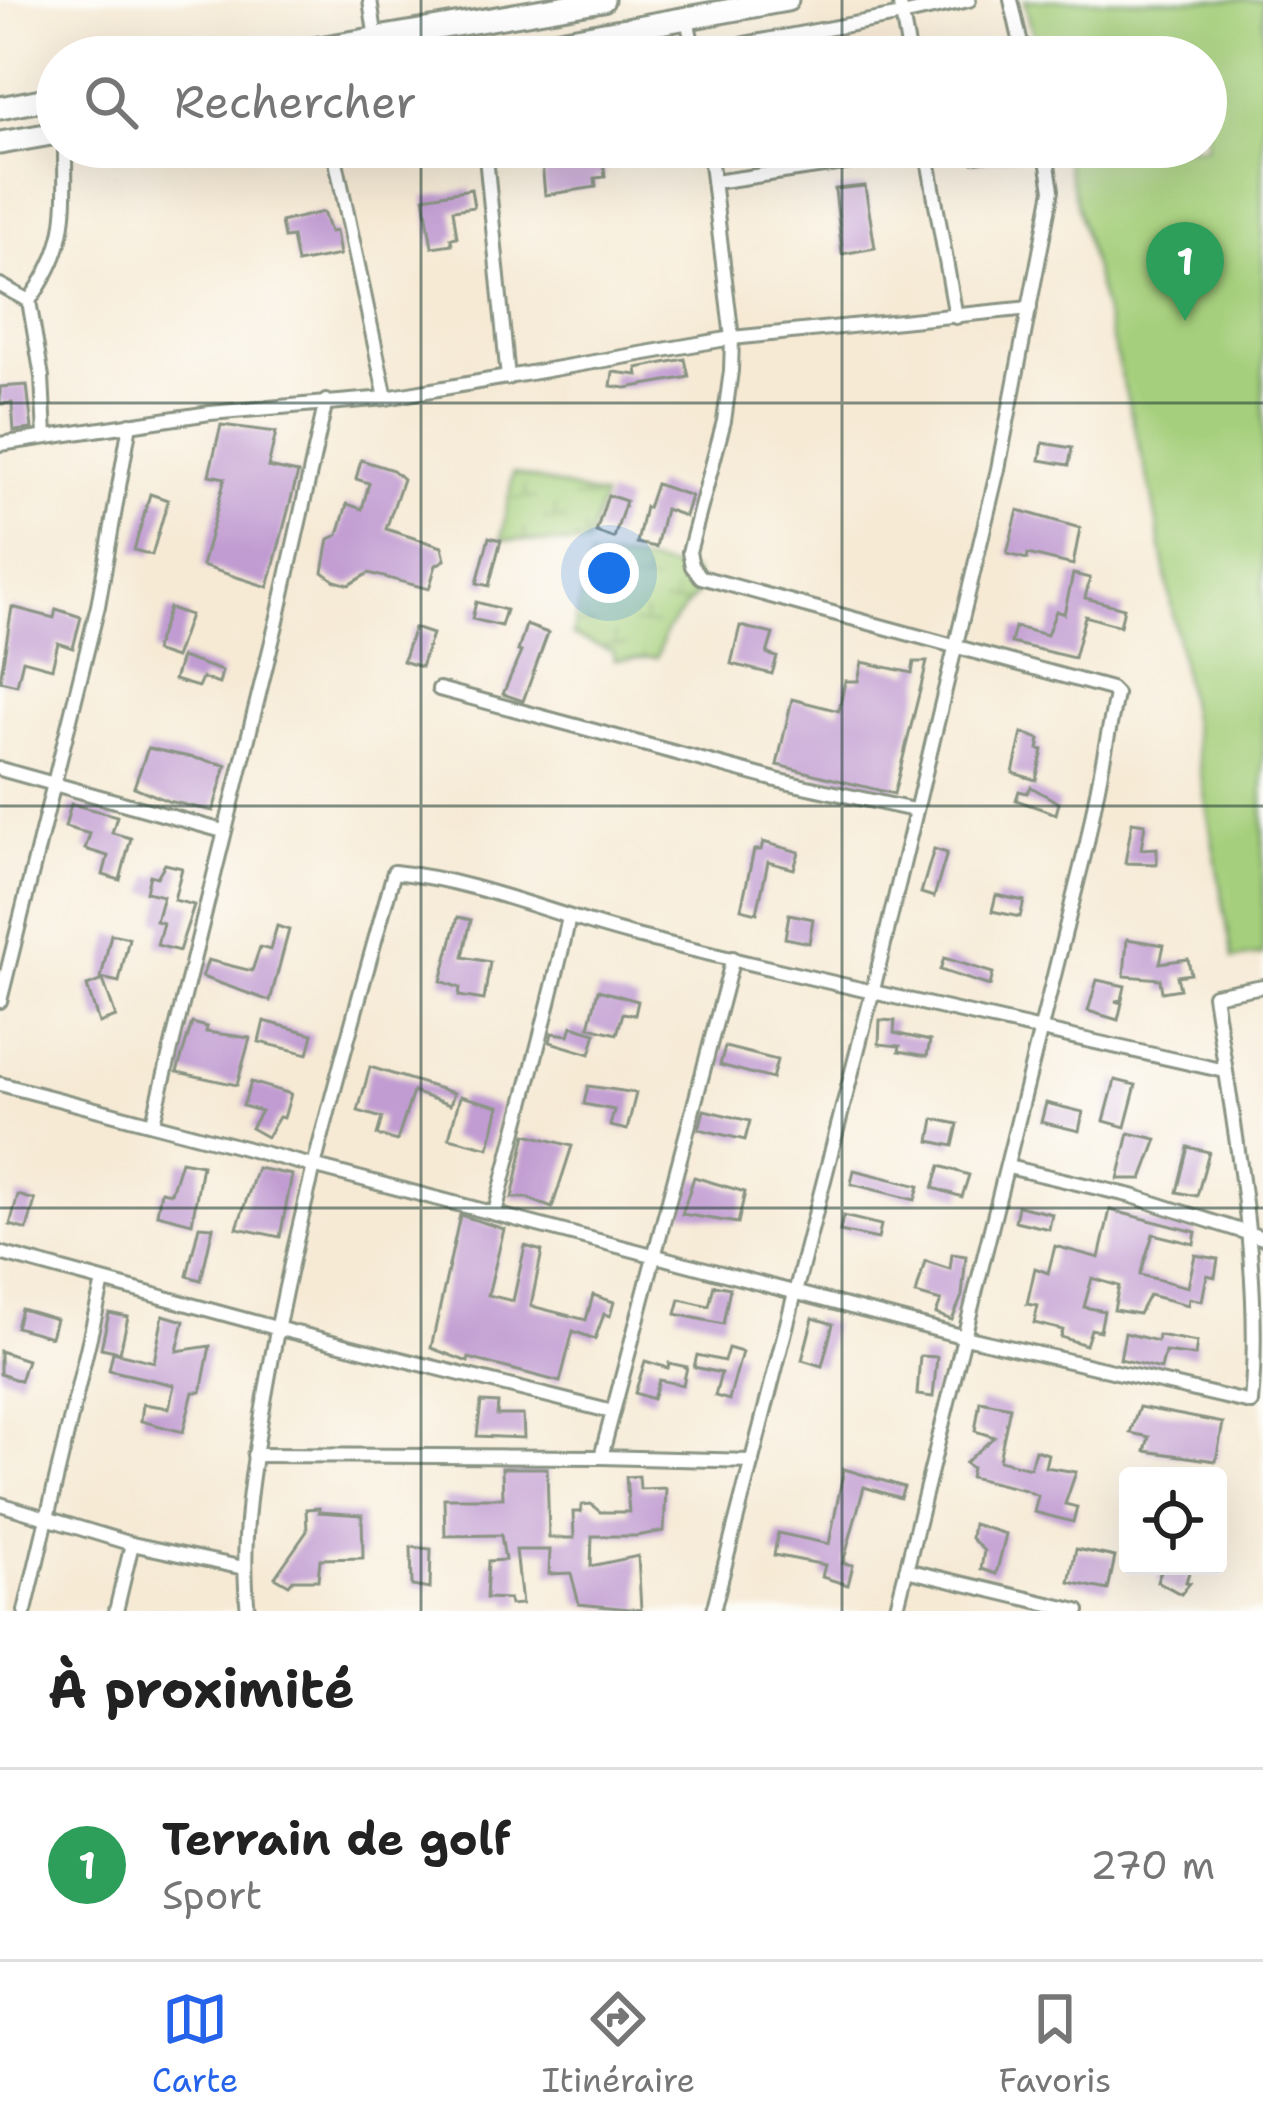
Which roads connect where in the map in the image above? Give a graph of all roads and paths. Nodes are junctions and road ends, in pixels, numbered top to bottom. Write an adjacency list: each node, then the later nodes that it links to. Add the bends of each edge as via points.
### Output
1 (370, 0): 9 (street)
2 (603, 0): 10 (highway)
3 (787, 0): 8 (highway)
4 (899, 0): 7 (street)
5 (969, 0): 7 (street)
6 (1011, 0): 15 (street)
7 (902, 16): 13 (street); 14 (street)
8 (687, 19): 11 (highway); 12 (street)
9 (376, 36)
10 (393, 36)
11 (591, 36)
12 (690, 36)
13 (795, 36)
14 (906, 36)
15 (1019, 36)
16 (36, 101): 17 (highway)
17 (0, 108)
18 (36, 137): 19 (highway)
19 (0, 143)
20 (65, 168): 29 (street, via 63,232 53,268)
21 (337, 168): 34 (street)
22 (487, 168): 33 (street)
23 (712, 168): 27 (street)
24 (804, 168): 27 (street)
25 (930, 168): 31 (street)
26 (1048, 168): 30 (street, via 1052,190)
27 (714, 182): 32 (street)
28 (0, 285): 29 (street)
29 (29, 301): 37 (street)
30 (1030, 308): 31 (street); 39 (street)
31 (956, 317): 32 (street)
32 (732, 338): 33 (street); 39 (street, via 724,421 689,552 696,572)
33 (508, 378): 34 (street)
34 (386, 398): 35 (street)
35 (326, 401): 36 (street); 44 (street)
36 (130, 424): 37 (street); 42 (street, via 98,606)
37 (45, 436): 38 (street)
38 (0, 444)
39 (953, 647): 43 (street); 50 (street, via 1116,694)
40 (439, 689): 43 (street)
41 (0, 769): 42 (street)
42 (53, 784): 44 (street); 49 (street)
43 (914, 810): 48 (street)
44 (223, 831): 53 (street)
45 (569, 917): 46 (street); 54 (street, via 394,872); 56 (street)
46 (733, 958): 48 (street); 59 (street)
47 (1263, 986): 51 (street, via 1214,995)
48 (873, 990): 50 (street); 61 (street)
49 (0, 1001)
50 (1038, 1032): 51 (street); 55 (street)
51 (1225, 1071): 57 (street)
52 (0, 1084): 53 (street)
53 (152, 1122): 54 (street)
54 (313, 1165): 56 (street); 62 (street)
55 (1008, 1167): 57 (street); 63 (street)
56 (495, 1213): 59 (street)
57 (1256, 1236): 63 (street, via 1252,1403)
58 (0, 1253): 60 (street)
59 (654, 1255): 61 (street); 64 (street)
60 (103, 1282): 62 (street); 69 (street)
61 (796, 1292): 63 (street); 67 (street)
62 (276, 1328): 64 (street); 65 (street)
63 (965, 1337): 72 (street)
64 (613, 1412): 66 (street)
65 (254, 1455): 66 (street); 71 (street)
66 (601, 1456): 67 (street)
67 (752, 1462): 76 (street)
68 (0, 1504): 69 (street)
69 (48, 1517): 70 (street); 73 (street)
70 (132, 1544): 71 (street); 74 (street)
71 (244, 1568): 75 (street)
72 (906, 1570): 77 (street); 78 (street)
73 (25, 1611)
74 (116, 1611)
75 (248, 1611)
76 (713, 1611)
77 (896, 1611)
78 (1078, 1611)

